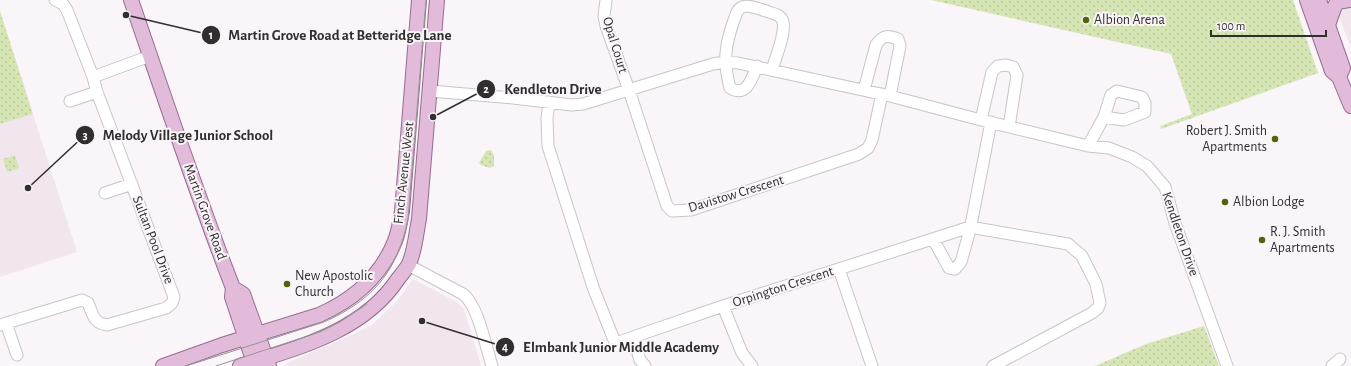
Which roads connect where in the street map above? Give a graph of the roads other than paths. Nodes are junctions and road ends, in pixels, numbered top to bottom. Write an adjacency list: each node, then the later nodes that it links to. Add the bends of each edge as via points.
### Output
1 (55, 0): 14 (street, Sultan Pool Drive, via 63,4 67,10)
2 (131, 0): 10 (main road, Martin Grove Road)
3 (419, 0): 36 (main road, Finch Avenue West, via 402,211 395,241 378,272 346,302 319,315)
4 (437, 0): 18 (main road, Finch Avenue West)
5 (606, 0): 16 (street, Opal Court, via 606,26)
6 (1307, 0): 15 (main road, via 1332,71)
7 (1319, 0): 9 (main road)
8 (1349, 0): 9 (main road, via 1337,2)
9 (1328, 25): 15 (main road, via 1343,68)
10 (150, 56): 14 (street); 36 (main road, Martin Grove Road, via 233,288 232,297)
11 (725, 62): 12 (street, Kendleton Drive); 12 (street, via 730,88 735,91 742,91 748,86); 13 (street, via 727,39 737,11 748,6 776,14 783,22 779,50); 16 (street, Kendleton Drive)
12 (757, 66): 13 (street, Kendleton Drive)
13 (772, 70): 17 (street, Kendleton Drive)
14 (93, 77): 19 (street, Sultan Pool Drive)
15 (1339, 77): 23 (main road)
16 (629, 90): 20 (street, Davistow Crescent, via 667,206 672,211 691,210 859,154 868,148 872,140); 22 (street, Kendleton Drive, via 583,104)
17 (864, 90): 20 (street, Kendleton Drive); 20 (street, via 876,45 881,39 889,36 898,39 900,46)
18 (430, 91): 22 (street, Kendleton Drive); 32 (main road, Finch Avenue West, via 419,219)
19 (97, 92): 21 (street); 28 (street, Sultan Pool Drive)
20 (886, 95): 25 (street, Kendleton Drive)
21 (70, 101)
22 (549, 102): 37 (street, Orpington Crescent, via 548,146 597,298 614,340 619,342)
23 (1351, 106)
24 (1104, 117): 27 (street)
25 (986, 121): 26 (street, Kendleton Drive); 26 (street, via 992,72 998,66 1013,67 1017,75); 30 (street)
26 (1009, 127): 27 (street, Kendleton Drive)
27 (1088, 146): 46 (street, Kendleton Drive, via 1109,148 1132,157 1146,166 1164,187)
28 (132, 184): 29 (street); 35 (street, Sultan Pool Drive, via 174,297 172,302 166,308 107,325 95,320 88,303 82,300)
29 (105, 193)
30 (970, 227): 31 (street, Orpington Crescent); 31 (street, via 967,245 955,269 949,268); 45 (street, via 1068,244 1082,256 1099,294 1098,308 1092,313)
31 (933, 239): 33 (street, Orpington Crescent)
32 (408, 265): 39 (main road, Finch Avenue West, via 390,290 365,314 349,325); 42 (street, via 469,299)
33 (840, 269): 34 (street, Orpington Crescent); 44 (street)
34 (722, 306): 37 (street, Orpington Crescent); 43 (street, via 742,353)
35 (3, 324): 38 (street)
36 (252, 337): 39 (main road, Martin Grove Road); 41 (main road, Finch Avenue West)
37 (633, 337): 40 (street)
38 (17, 355)
39 (257, 364)
40 (640, 364)
41 (163, 366)
42 (492, 366)
43 (752, 366)
44 (872, 366)
45 (993, 366)
46 (1227, 366)

